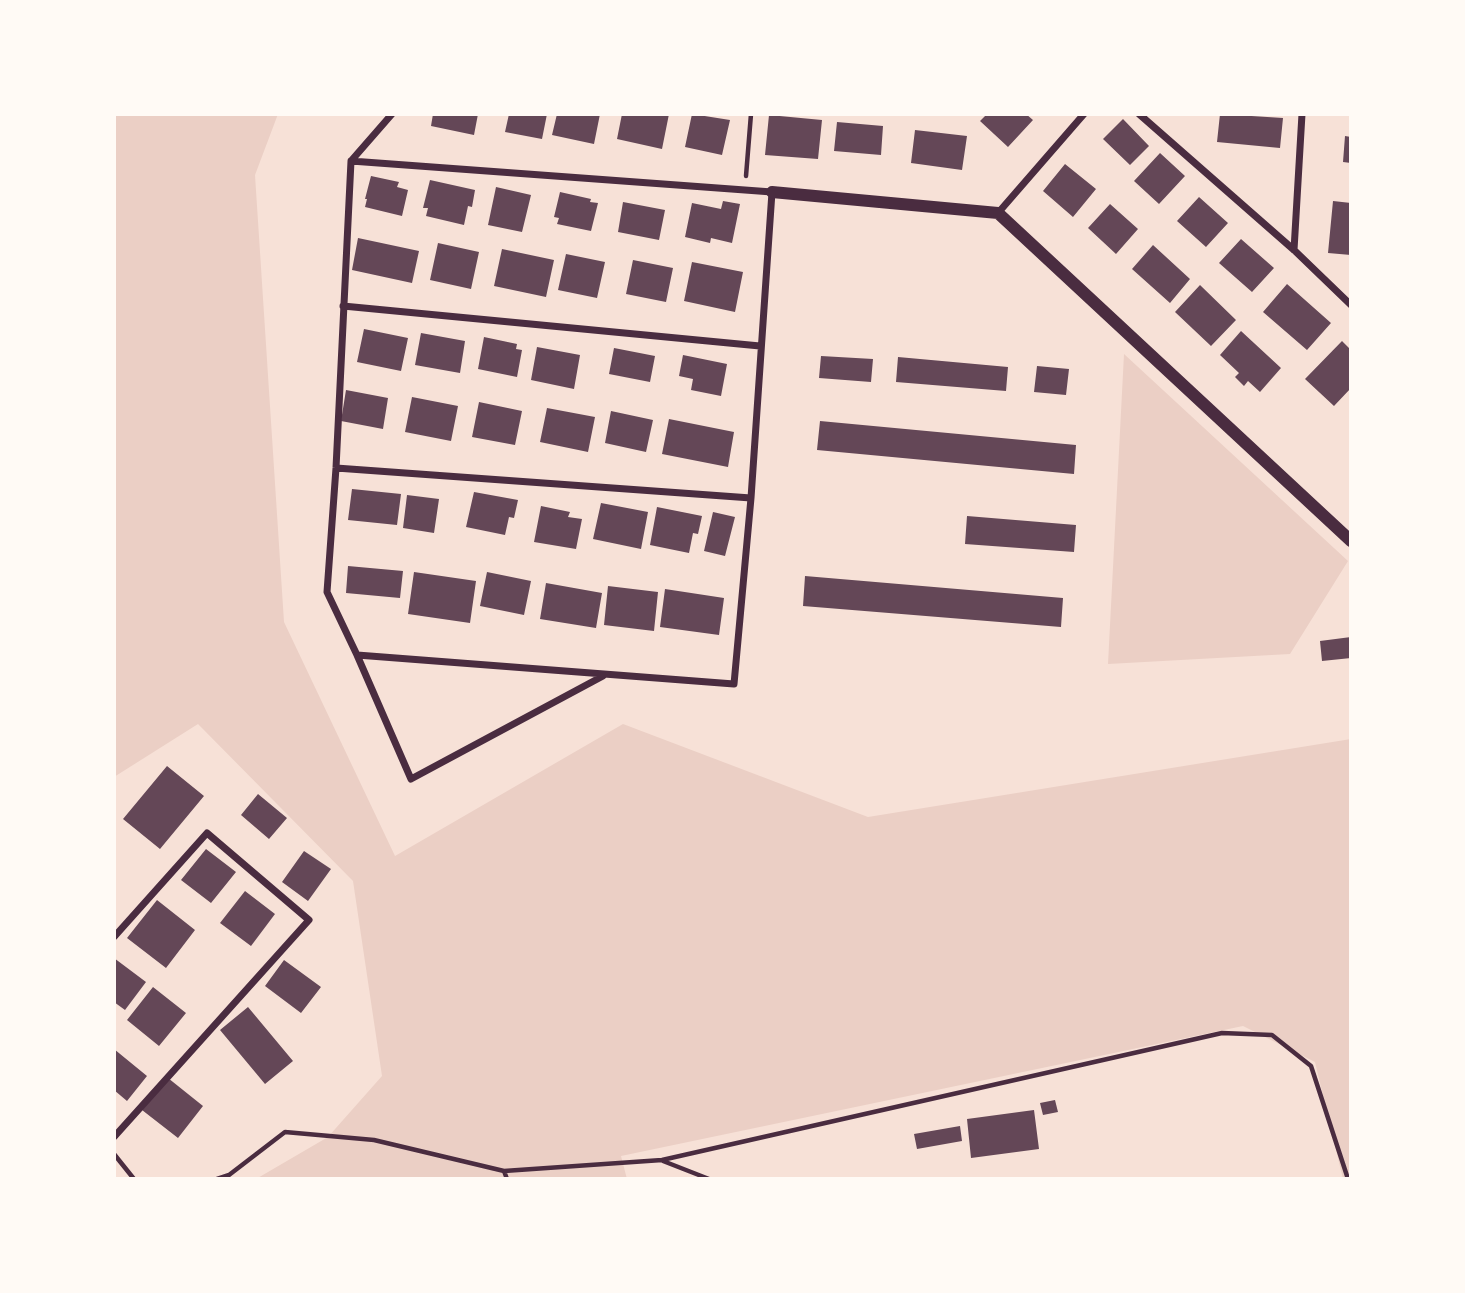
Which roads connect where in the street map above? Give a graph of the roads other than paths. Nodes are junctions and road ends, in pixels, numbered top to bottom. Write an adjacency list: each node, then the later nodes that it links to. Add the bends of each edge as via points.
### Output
1 (392, 114): 5 (street)
2 (1084, 114): 7 (street)
3 (1139, 114): 8 (street)
4 (1302, 114): 8 (street)
5 (351, 161): 6 (street); 9 (street)
6 (772, 192): 7 (street); 11 (street)
7 (998, 213): 14 (street)
8 (1294, 250): 10 (street)
9 (343, 306): 11 (street); 12 (street)
10 (1351, 306)
11 (760, 346): 13 (street)
12 (336, 468): 13 (street); 15 (street, via 327,592)
13 (751, 498): 16 (street, via 734,684)
14 (1351, 541)
15 (357, 655): 16 (street); 16 (street, via 411,779)
16 (603, 676)
17 (114, 937): 18 (street, via 207,833 309,919)
18 (114, 1137)

